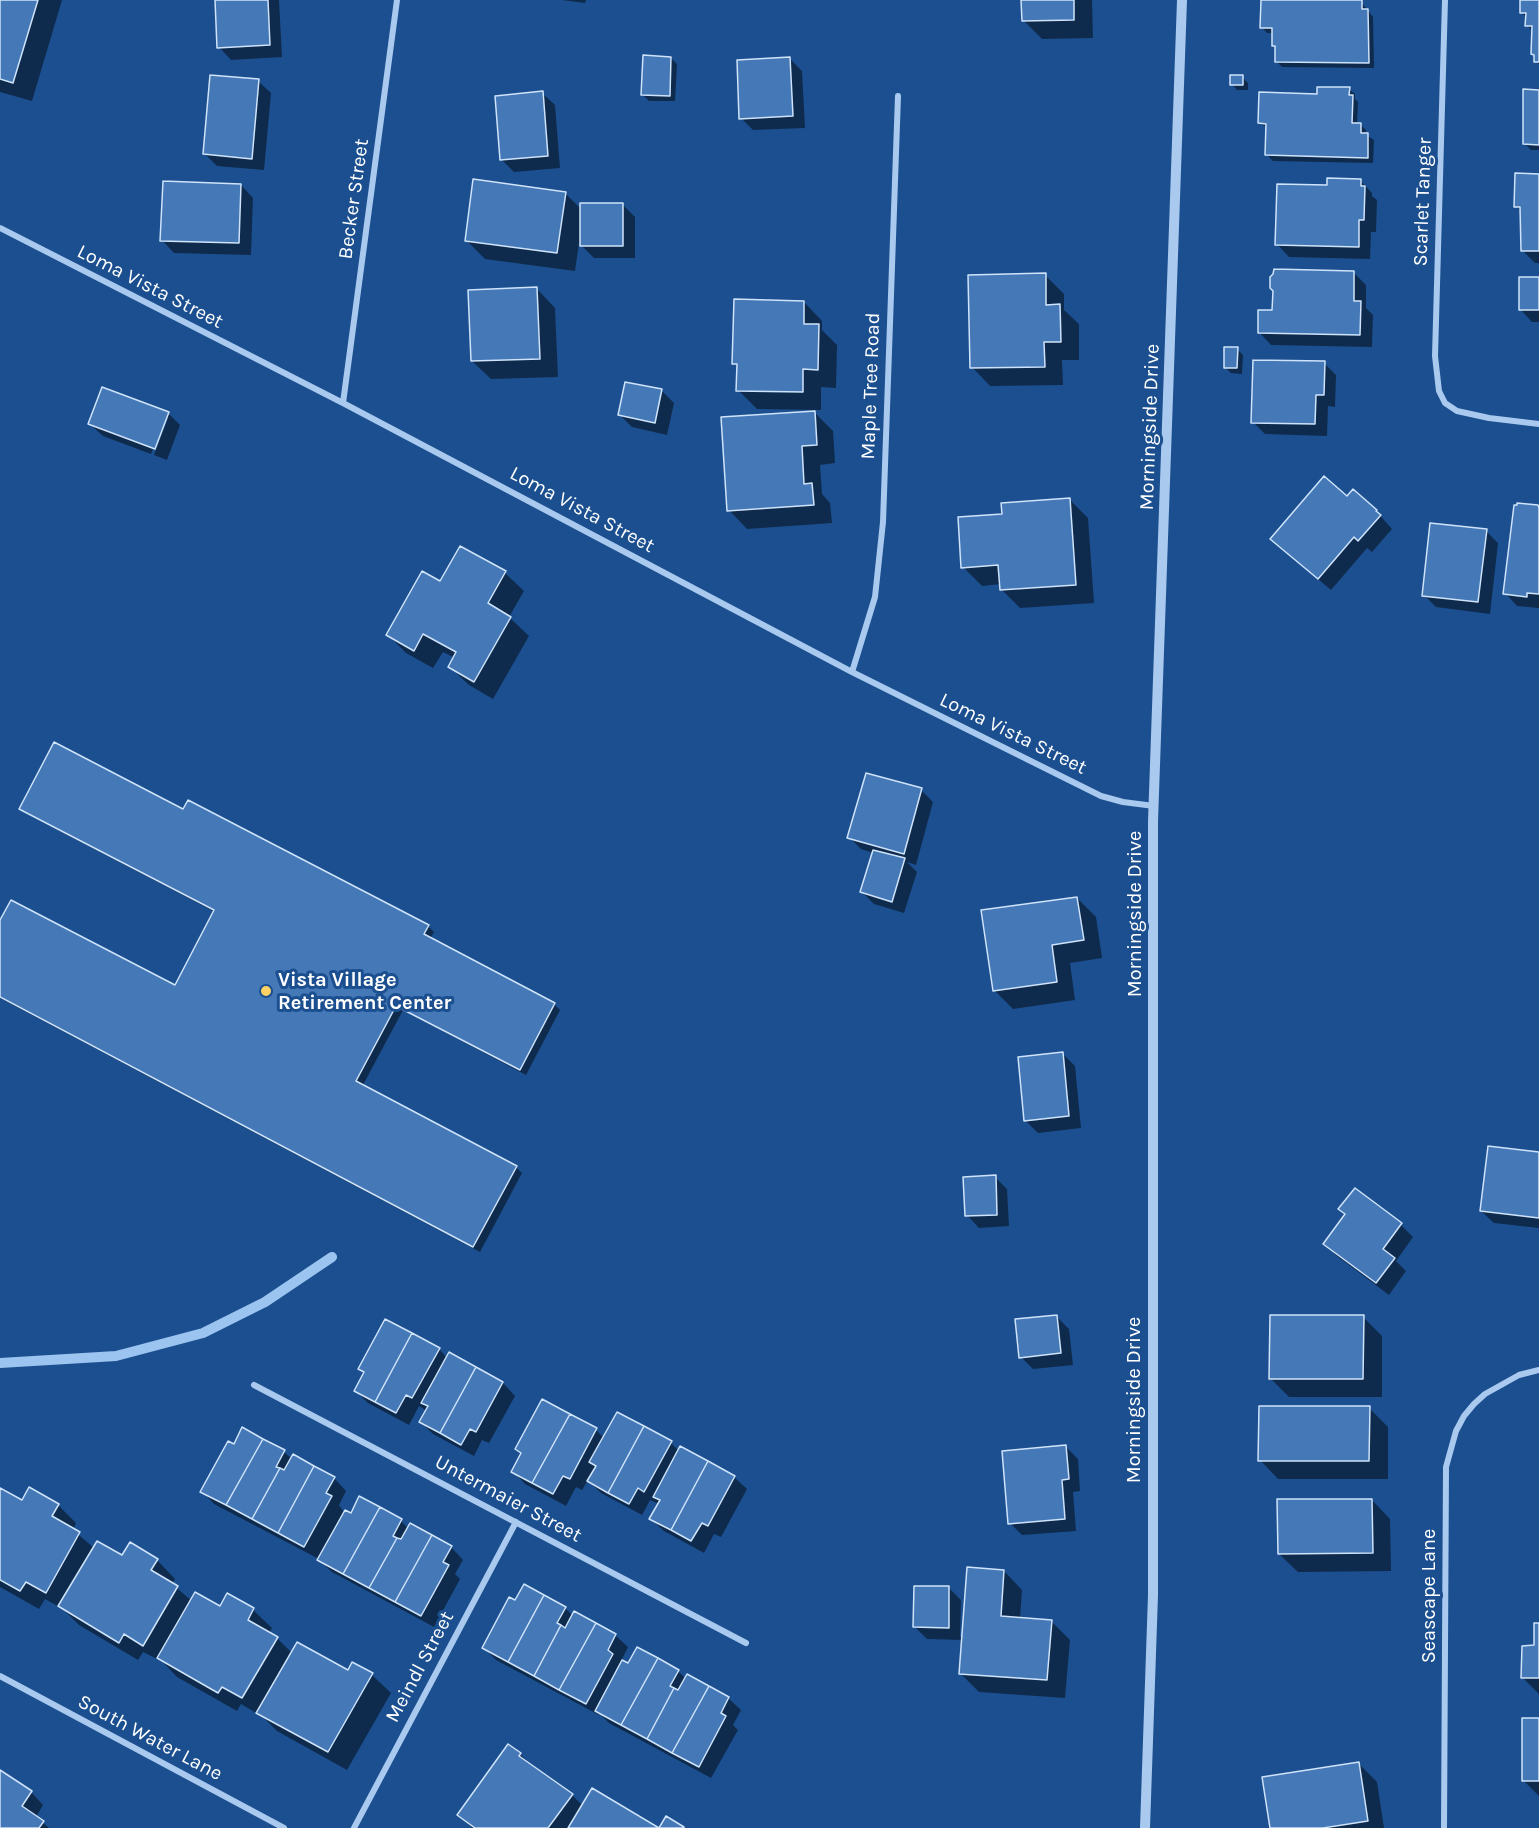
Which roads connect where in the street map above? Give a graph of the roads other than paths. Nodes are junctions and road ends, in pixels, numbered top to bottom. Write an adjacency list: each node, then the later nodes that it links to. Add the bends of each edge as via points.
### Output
1 (397, 0): 6 (street, Becker Street)
2 (1182, 0): 9 (street, Morningside Drive)
3 (1445, 0): 7 (street, Scarlet Tanger, via 1437,384 1445,403 1457,411)
4 (898, 96): 8 (street, Maple Tree Road, via 883,522 875,597)
5 (0, 228): 6 (street, Loma Vista Street)
6 (343, 403): 8 (street, Loma Vista Street)
7 (1539, 424)
8 (852, 672): 9 (street, Loma Vista Street, via 1101,796)
9 (1154, 806): 17 (street, Morningside Drive, via 1153,1595)
10 (1539, 1370): 18 (street, Seascape Lane, via 1519,1375 1479,1399 1456,1431 1446,1467)
11 (254, 1384): 12 (street, Untermaier Street)
12 (516, 1522): 13 (street, Untermaier Street); 16 (street, Meindl Street)
13 (746, 1643)
14 (0, 1676): 15 (street, South Water Lane)
15 (284, 1828)
16 (354, 1828)
17 (1145, 1828)
18 (1444, 1828)

